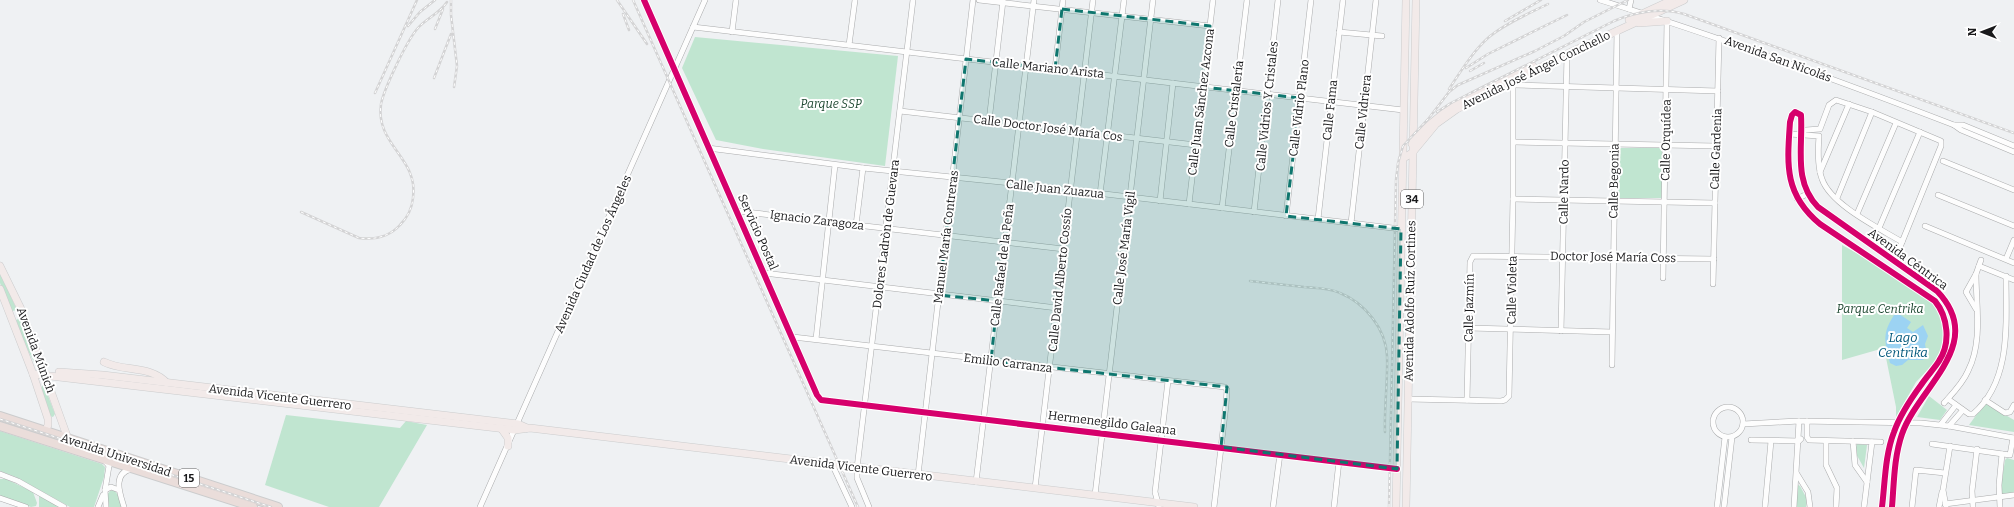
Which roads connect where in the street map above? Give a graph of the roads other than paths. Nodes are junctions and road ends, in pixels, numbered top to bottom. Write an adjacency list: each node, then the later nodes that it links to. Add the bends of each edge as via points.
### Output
1 (644, 0): 52 (street, Servicio Postal)
2 (700, 0): 27 (street)
3 (705, 0): 27 (street, Avenida Ciudad de Los Ángeles)
4 (736, 0): 40 (street)
5 (854, 0): 45 (street)
6 (913, 0): 46 (street, Dolores Ladròn de Guevara)
7 (973, 0): 48 (street, Manuel María Contreras)
8 (979, 0): 25 (street)
9 (1063, 0): 29 (street)
10 (1093, 0): 30 (street, Calle David Alberto Cossío)
11 (1124, 0): 32 (street)
12 (1153, 0): 34 (street, Calle José María Vigil)
13 (1213, 0): 37 (street, Calle Juan Sánchez Azcona)
14 (1247, 0): 63 (street, Calle Cristalería)
15 (1278, 0): 66 (street, Calle Vidrios Y Cristales)
16 (1311, 0): 67 (street, Calle Vidrio Plano)
17 (1343, 0): 41 (street, Calle Fama)
18 (1376, 0): 42 (street, Calle Vidriera)
19 (1406, 0): 60 (main road, Avenida Adolfo Ruíz Cortines / 34)
20 (1416, 0): 61 (main road, Avenida Adolfo Ruíz Cortines / 34)
21 (1600, 0): 28 (street, Avenida San Nicolás)
22 (1631, 0): 28 (street)
23 (1672, 0): 31 (main road, Avenida José Ángel Conchello)
24 (1684, 0): 33 (main road, Avenida José Ángel Conchello)
25 (1003, 1): 26 (street); 49 (street)
26 (1033, 3): 29 (street); 50 (street, Calle Rafael de la Peña)
27 (702, 7): 38 (street, Avenida Ciudad de Los Ángeles)
28 (1629, 9): 31 (street, Avenida San Nicolás)
29 (1062, 10): 30 (street); 51 (street)
30 (1092, 13): 32 (street); 53 (street, Calle David Alberto Cossío)
31 (1643, 13): 33 (street, Avenida San Nicolás); 89 (main road, Avenida José Ángel Conchello, via 1452,106 1432,121)
32 (1122, 16): 34 (street); 54 (street)
33 (1651, 16): 35 (street, Avenida San Nicolás); 36 (main road, Avenida José Ángel Conchello)
34 (1151, 19): 37 (street); 55 (street, Calle José María Vigil)
35 (1667, 21): 36 (main road); 44 (street, Avenida San Nicolás); 64 (street, Calle Orquídea)
36 (1631, 24): 39 (main road, Avenida José Ángel Conchello)
37 (1210, 26): 58 (street, Calle Juan Sánchez Azcona)
38 (693, 27): 40 (street, Calle Mariano Arista); 52 (street, Avenida Ciudad de Los Ángeles)
39 (1617, 30): 47 (main road, Avenida José Ángel Conchello); 62 (street, Calle Begonia)
40 (732, 32): 45 (street, Calle Mariano Arista)
41 (1339, 32): 42 (street); 68 (street, Calle Fama)
42 (1372, 36): 43 (street); 70 (street, Calle Vidriera)
43 (1382, 36)
44 (1719, 38): 65 (street, Calle Gardenia); 90 (street, Avenida San Nicolás, via 1954,125 1963,126)
45 (849, 45): 46 (street, Calle Mariano Arista)
46 (907, 52): 48 (street, Calle Mariano Arista); 72 (street, Dolores Ladròn de Guevara)
47 (1567, 54): 57 (main road, Avenida José Ángel Conchello); 59 (street, Calle Nardo)
48 (966, 59): 49 (street, Calle Mariano Arista); 74 (street, Manuel María Contreras)
49 (996, 62): 50 (street, Calle Mariano Arista); 77 (street)
50 (1026, 65): 51 (street, Calle Mariano Arista); 79 (street, Calle Rafael de la Peña)
51 (1055, 69): 53 (street, Calle Mariano Arista)
52 (674, 70): 96 (street, Servicio Postal); 209 (street, Avenida Ciudad de Los Ángeles)
53 (1084, 72): 54 (street, Calle Mariano Arista); 80 (street, Calle David Alberto Cossío)
54 (1114, 76): 55 (street, Calle Mariano Arista); 84 (street)
55 (1143, 79): 56 (street, Calle Mariano Arista); 85 (street, Calle José María Vigil)
56 (1173, 83): 58 (street, Calle Mariano Arista); 86 (street)
57 (1514, 84): 59 (street); 87 (street, Calle Violeta); 97 (main road, Avenida José Ángel Conchello, via 1447,115 1431,129)
58 (1203, 87): 63 (street, Calle Mariano Arista); 91 (street, Calle Juan Sánchez Azcona)
59 (1566, 87): 62 (street); 88 (street, Calle Nardo)
60 (1404, 88): 61 (main road, via 1409,91); 71 (main road, Avenida Adolfo Ruíz Cortines / 34)
61 (1414, 89): 89 (main road, Avenida Adolfo Ruíz Cortines / 34)
62 (1616, 89): 64 (street); 92 (street, Calle Begonia)
63 (1236, 90): 66 (street, Calle Mariano Arista); 124 (street, Calle Cristalería)
64 (1666, 90): 65 (street); 93 (street, Calle Orquídea)
65 (1718, 91): 94 (street, Calle Gardenia)
66 (1268, 94): 67 (street, Calle Mariano Arista); 126 (street, Calle Vidrios Y Cristales)
67 (1300, 98): 68 (street, Calle Mariano Arista); 128 (street, Calle Vidrio Plano)
68 (1331, 101): 70 (street, Calle Mariano Arista); 129 (street, Calle Fama)
69 (1849, 104): 73 (street); 82 (street, via 1839,100 1833,101 1820,129); 104 (street)
70 (1364, 105): 71 (street, Calle Mariano Arista); 131 (street, Calle Vidriera)
71 (1403, 110): 99 (main road, Avenida Adolfo Ruíz Cortines / 34)
72 (900, 111): 74 (street, Calle Doctor José María Cos); 103 (street, Dolores Ladròn de Guevara)
73 (1872, 112): 78 (street); 115 (street)
74 (960, 118): 77 (street, Calle Doctor José María Cos); 105 (street, Manuel María Contreras)
75 (1801, 118): 76 (street); 76 (street, via 1797,112 1793,113); 82 (street, Avenida Céntrica)
76 (1790, 119): 83 (street, Avenida Céntrica)
77 (989, 121): 79 (street, Calle Doctor José María Cos)
78 (1896, 122): 81 (street); 127 (street)
79 (1018, 124): 80 (street, Calle Doctor José María Cos); 106 (street, Calle Rafael de la Peña)
80 (1078, 132): 84 (street, Calle Doctor José María Cos); 107 (street, Calle David Alberto Cossío)
81 (1920, 132): 135 (street); 141 (street, via 1939,140 1941,146)
82 (1800, 133): 83 (street); 104 (street, via 1806,136 1819,136); 112 (street, Avenida Céntrica, via 1801,170)
83 (1789, 134): 117 (street, Avenida Céntrica, via 1790,178)
84 (1107, 135): 85 (street, Calle Doctor José María Cos); 111 (street)
85 (1137, 138): 86 (street, Calle Doctor José María Cos); 114 (street, Calle José María Vigil)
86 (1166, 142): 91 (street, Calle Doctor José María Cos); 119 (street)
87 (1514, 142): 88 (street); 116 (street, Calle Violeta)
88 (1565, 143): 92 (street); 118 (street, Calle Nardo)
89 (1412, 144): 97 (main road, Avenida Adolfo Ruíz Cortines / 34); 99 (main road, Avenida José Ángel Conchello)
90 (2001, 144): 95 (street, Avenida San Nicolás); 98 (street, Avenida San Nicolás)
91 (1196, 145): 123 (street, Calle Juan Sánchez Azcona)
92 (1615, 145): 93 (street); 120 (street, Calle Begonia)
93 (1666, 146): 94 (street); 121 (street, Calle Orquídea)
94 (1716, 146): 122 (street, Calle Gardenia)
95 (2014, 146)
96 (708, 148): 101 (street, Calle Juan Zuazua); 125 (street, Servicio Postal)
97 (1412, 152): 99 (main road, Avenida José Ángel Conchello); 109 (main road, Avenida Adolfo Ruíz Cortines / 34)
98 (2014, 152)
99 (1402, 156): 110 (main road, Avenida Adolfo Ruíz Cortines / 34)
100 (1944, 161): 108 (street)
101 (835, 165): 102 (street, Calle Juan Zuazua); 130 (street)
102 (863, 168): 103 (street, Calle Juan Zuazua); 132 (street)
103 (893, 172): 105 (street, Calle Juan Zuazua); 136 (street, Dolores Ladròn de Guevara)
104 (1820, 173): 115 (street, via 1825,186)
105 (953, 178): 106 (street, Calle Juan Zuazua); 138 (street, Manuel María Contreras)
106 (1011, 184): 107 (street, Calle Juan Zuazua); 140 (street, Calle Rafael de la Peña)
107 (1070, 190): 111 (street, Calle Juan Zuazua); 142 (street, Calle David Alberto Cossío)
108 (2014, 190)
109 (1412, 192): 110 (main road, via 1407,189); 187 (main road, Avenida Adolfo Ruíz Cortines / 34)
110 (1401, 193): 137 (main road, Avenida Adolfo Ruíz Cortines / 34)
111 (1100, 194): 114 (street, Calle Juan Zuazua)
112 (1807, 194): 117 (street); 154 (street, Avenida Céntrica, via 1818,208)
113 (1938, 195): 134 (street)
114 (1130, 197): 119 (street, Calle Juan Zuazua); 183 (street, Calle José María Vigil)
115 (1836, 198): 127 (street)
116 (1513, 199): 118 (street); 144 (street, Calle Violeta)
117 (1797, 199): 159 (street, Avenida Céntrica, via 1803,209 1820,224)
118 (1564, 200): 120 (street); 145 (street, Calle Nardo)
119 (1160, 201): 123 (street, Calle Juan Zuazua)
120 (1614, 201): 121 (street); 146 (street, Calle Begonia)
121 (1665, 202): 122 (street); 147 (street, Calle Orquídea)
122 (1715, 203): 148 (street, Calle Gardenia)
123 (1190, 204): 124 (street, Calle Juan Zuazua)
124 (1222, 208): 126 (street, Calle Juan Zuazua)
125 (737, 211): 130 (street, Ignacio Zaragoza); 155 (street, Servicio Postal)
126 (1254, 212): 128 (street, Calle Juan Zuazua)
127 (1858, 214): 135 (street)
128 (1286, 216): 129 (street, Calle Juan Zuazua)
129 (1318, 219): 131 (street, Calle Juan Zuazua)
130 (829, 222): 132 (street, Ignacio Zaragoza); 160 (street)
131 (1351, 223): 137 (street, Calle Juan Zuazua)
132 (856, 225): 136 (street, Ignacio Zaragoza)
133 (1925, 226): 149 (street)
134 (2014, 226)
135 (1879, 228): 141 (street)
136 (886, 229): 138 (street, Ignacio Zaragoza); 163 (street, Dolores Ladròn de Guevara)
137 (1401, 229): 238 (main road, Avenida Adolfo Ruíz Cortines / 34)
138 (946, 236): 140 (street, Ignacio Zaragoza); 165 (street, Manuel María Contreras)
139 (2014, 240): 149 (street)
140 (1004, 242): 142 (street, Ignacio Zaragoza); 166 (street, Calle Rafael de la Peña)
141 (1902, 242): 143 (street)
142 (1064, 249): 167 (street, Calle David Alberto Cossío)
143 (1898, 252)
144 (1512, 256): 145 (street, Doctor José María Coss); 169 (street, Calle Jazmín, via 1471,258); 170 (street, Calle Violeta)
145 (1563, 256): 146 (street, Doctor José María Coss); 171 (street, Calle Nardo)
146 (1613, 257): 147 (street, Doctor José María Coss); 172 (street, Calle Begonia)
147 (1664, 258): 148 (street, Doctor José María Coss); 158 (street, Calle Orquídea)
148 (1714, 259): 162 (street, Calle Gardenia)
149 (2006, 259): 151 (street)
150 (1981, 260): 153 (street)
151 (2014, 263)
152 (0, 266): 182 (main road, Avenida Múnich, via 22,311)
153 (1979, 266): 156 (street); 157 (street)
154 (1907, 270): 159 (street); 203 (street, Avenida Céntrica, via 1937,291 1945,300 1950,309 1954,340 1949,358 1920,399)
155 (764, 273): 160 (street); 173 (street, Servicio Postal)
156 (1976, 274): 168 (street); 168 (street, via 1966,292)
157 (2006, 276): 161 (street); 189 (street, via 2004,357 1999,374)
158 (1663, 278)
159 (1902, 278): 202 (street, Avenida Céntrica, via 1940,306 1946,332 1942,356)
160 (823, 280): 163 (street); 174 (street)
161 (2014, 280)
162 (1713, 284)
163 (880, 288): 165 (street); 175 (street, Dolores Ladròn de Guevara)
164 (0, 289): 181 (main road, Avenida Múnich)
165 (939, 295): 166 (street); 176 (street, Manuel María Contreras)
166 (997, 301): 167 (street); 177 (street, Calle Rafael de la Peña)
167 (1057, 308): 180 (street, Calle David Alberto Cossío)
168 (1976, 310): 186 (street, via 1975,355 1965,378)
169 (1469, 328): 170 (street); 188 (street, Calle Jazmín)
170 (1511, 329): 171 (street); 188 (street, Calle Violeta, via 1508,398 1501,401)
171 (1561, 331): 172 (street)
172 (1612, 332): 179 (street, Calle Begonia)
173 (793, 337): 174 (street, Emilio Carranza); 190 (street, Servicio Postal, via 817,395)
174 (816, 339): 175 (street, Emilio Carranza)
175 (873, 346): 176 (street, Emilio Carranza); 194 (street, Dolores Ladròn de Guevara)
176 (933, 354): 177 (street, Emilio Carranza); 196 (street, Manuel María Contreras)
177 (991, 361): 180 (street, Emilio Carranza); 200 (street, Calle Rafael de la Peña)
178 (104, 362): 185 (main road, via 118,368 156,374)
179 (1612, 365)
180 (1050, 367): 183 (street, Emilio Carranza); 207 (street, Calle David Alberto Cossío)
181 (32, 372): 182 (main road, Avenida Vicente Guerrero); 199 (main road, Avenida Múnich)
182 (44, 373): 185 (main road, Avenida Vicente Guerrero, via 103,375); 197 (main road, Avenida Múnich); 210 (main road, Avenida Vicente Guerrero)
183 (1110, 374): 184 (street, Emilio Carranza); 213 (street, Calle José María Vigil)
184 (1168, 381): 218 (street); 229 (street, Emilio Carranza, via 1224,387 1227,390)
185 (167, 383): 209 (main road, Avenida Vicente Guerrero)
186 (1948, 398): 191 (street); 192 (street)
187 (1408, 399): 188 (street, Calle Violeta); 271 (main road, Avenida Adolfo Ruíz Cortines / 34)
188 (1467, 400)
189 (1985, 400): 193 (street, via 2007,413); 195 (street, via 1973,414)
190 (824, 402): 194 (street, Hermenegildo Galeana)
191 (1944, 403)
192 (1956, 405): 195 (street); 205 (street)
193 (2014, 405)
194 (864, 407): 196 (street, Hermenegildo Galeana); 237 (street, Dolores Ladròn de Guevara)
195 (1963, 410): 208 (street)
196 (926, 413): 200 (street, Hermenegildo Galeana); 242 (street, Manuel María Contreras)
197 (59, 414): 199 (main road, via 54,420); 214 (main road, Avenida Múnich)
198 (0, 416): 212 (highway); 262 (highway, Avenida Universidad / 15)
199 (48, 419): 211 (main road, Avenida Múnich)
200 (984, 420): 207 (street, Hermenegildo Galeana); 243 (street, Calle Rafael de la Peña)
201 (1802, 421): 202 (street); 204 (street); 221 (street); 222 (street, via 1808,439)
202 (1898, 422): 203 (street); 279 (street, Avenida Céntrica, via 1889,446)
203 (1907, 423): 205 (street); 280 (street, Avenida Céntrica, via 1899,445)
204 (1744, 424): 215 (street, via 1738,409 1729,406 1720,409 1714,416 1714,425 1718,433); 216 (street, via 1741,431)
205 (1941, 424): 208 (street)
206 (0, 426): 212 (highway, Avenida Universidad / 15)
207 (1043, 426): 213 (street, Hermenegildo Galeana); 245 (street, Calle David Alberto Cossío)
208 (1949, 426): 217 (street)
209 (516, 427): 210 (main road, Avenida Vicente Guerrero); 227 (street, Avenida Ciudad de Los Ángeles); 235 (main road, Avenida Vicente Guerrero)
210 (501, 428): 227 (main road, via 508,438)
211 (46, 430)
212 (15, 431): 233 (highway, Avenida Universidad / 15)
213 (1102, 433): 218 (street, Hermenegildo Galeana); 249 (street, Calle José María Vigil)
214 (67, 436)
215 (1724, 436): 216 (street); 272 (street)
216 (1732, 436): 273 (street)
217 (2014, 438): 232 (street, via 2010,455)
218 (1162, 440): 229 (street, Hermenegildo Galeana); 254 (street, via 1155,492)
219 (1751, 440): 220 (street)
220 (1771, 441): 221 (street); 274 (street)
221 (1799, 441): 240 (street)
222 (1826, 441): 223 (street); 277 (street, via 1826,466 1837,493)
223 (1853, 442): 224 (street); 244 (street, via 1855,465)
224 (1872, 442): 225 (street); 244 (street)
225 (1881, 442)
226 (1932, 444): 228 (street)
227 (508, 446): 263 (street, Avenida Ciudad de Los Ángeles)
228 (1950, 446): 230 (street); 239 (street)
229 (1221, 447): 231 (street, Hermenegildo Galeana); 267 (street)
230 (1977, 449): 232 (street); 253 (street)
231 (1280, 454): 234 (street, Hermenegildo Galeana); 268 (street)
232 (2002, 454): 251 (street)
233 (98, 458): 236 (highway, Avenida Universidad / 15); 246 (street, via 106,461 109,466)
234 (1339, 461): 238 (street, Hermenegildo Galeana); 269 (street)
235 (832, 464): 237 (main road, Avenida Vicente Guerrero); 264 (street)
236 (132, 468): 247 (street, via 122,474); 261 (highway, Avenida Universidad / 15)
237 (857, 468): 242 (main road, Avenida Vicente Guerrero); 265 (street, Dolores Ladròn de Guevara, via 857,478)
238 (1397, 468): 270 (main road, Avenida Adolfo Ruíz Cortines / 34)
239 (1945, 473): 248 (street); 281 (street, via 1920,470 1916,472)
240 (1797, 474): 275 (street); 276 (street, via 1808,492)
241 (1, 475): 257 (street, via 18,481)
242 (918, 475): 243 (main road, Avenida Vicente Guerrero)
243 (976, 482): 245 (main road, Avenida Vicente Guerrero)
244 (1867, 482): 278 (street)
245 (1035, 488): 249 (main road, Avenida Vicente Guerrero)
246 (105, 490): 247 (street, via 111,487); 258 (street); 259 (street)
247 (119, 490): 260 (street)
248 (1943, 490): 255 (street); 282 (street)
249 (1095, 495): 254 (main road, Avenida Vicente Guerrero)
250 (2014, 495): 251 (street)
251 (1998, 497): 253 (street); 284 (street)
252 (0, 498): 256 (street)
253 (1972, 500): 255 (street); 283 (street)
254 (1158, 505): 266 (main road, Avenida Vicente Guerrero)
255 (1946, 505)
256 (26, 507)
257 (64, 507)
258 (98, 507)
259 (106, 507)
260 (124, 507)
261 (253, 507)
262 (278, 507)
263 (480, 507)
264 (852, 507)
265 (869, 507)
266 (1194, 507)
267 (1214, 507)
268 (1273, 507)
269 (1334, 507)
270 (1396, 507)
271 (1406, 507)
272 (1717, 507)
273 (1724, 507)
274 (1765, 507)
275 (1794, 507)
276 (1810, 507)
277 (1836, 507)
278 (1864, 507)
279 (1882, 507)
280 (1892, 507)
281 (1912, 507)
282 (1939, 507)
283 (1973, 507)
284 (2000, 507)

